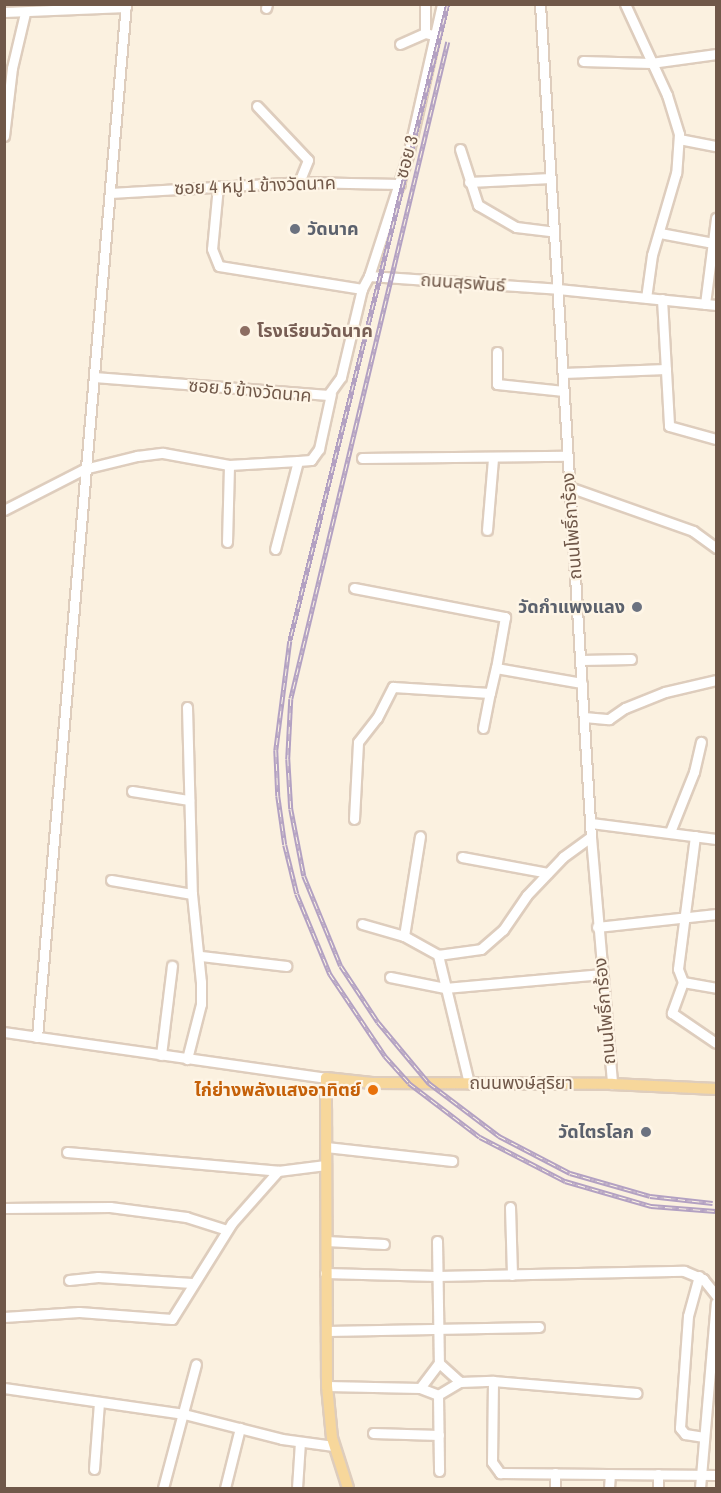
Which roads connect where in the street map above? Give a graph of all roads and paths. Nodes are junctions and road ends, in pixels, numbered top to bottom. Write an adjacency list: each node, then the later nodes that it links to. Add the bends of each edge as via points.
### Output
1 (425, 4): 8 (street, ซอย 3)
2 (442, 4): 8 (street, ซอย 3)
3 (540, 4): 18 (street, ถนนโพธิ์การ้อง)
4 (625, 4): 12 (street)
5 (126, 6): 7 (street); 23 (street)
6 (4, 12): 7 (street)
7 (24, 13): 14 (street, via 10,77)
8 (429, 34): 9 (street); 21 (street, ซอย 3, via 421,106)
9 (400, 44)
10 (717, 54): 12 (street)
11 (583, 61): 12 (street)
12 (651, 63): 15 (street, via 668,95)
13 (256, 106): 19 (street, via 308,160)
14 (4, 136)
15 (679, 139): 16 (street); 26 (street, via 676,173)
16 (717, 146)
17 (460, 149): 20 (street)
18 (551, 178): 20 (street); 25 (street, ถนนโพธิ์การ้อง)
19 (299, 182): 21 (street, ซอย 4 หมู่ 1 ข้างวัดนาค); 22 (street, ซอย 4 หมู่ 1 ข้างวัดนาค)
20 (469, 182): 25 (street, via 474,200 483,209 516,227)
21 (400, 184): 28 (street, ซอย 3)
22 (218, 186): 23 (street, ซอย 4 หมู่ 1 ข้างวัดนาค); 29 (street, via 212,249 219,266)
23 (110, 193): 38 (street)
24 (717, 218): 27 (street)
25 (554, 232): 30 (street, ถนนโพธิ์การ้อง)
26 (660, 233): 27 (street); 31 (street)
27 (713, 243): 33 (street)
28 (369, 276): 29 (street); 30 (street, ถนนสุรพันธ์)
29 (362, 289): 40 (street, ซอย 5 ข้างวัดนาค, via 340,377)
30 (558, 289): 31 (street, ถนนสุรพันธ์); 37 (street, ถนนโพธิ์การ้อง)
31 (646, 298): 32 (street, ถนนสุรพันธ์)
32 (662, 299): 33 (street, ถนนสุรพันธ์); 36 (street)
33 (705, 304): 34 (street, ถนนสุรพันธ์)
34 (717, 305)
35 (497, 352): 39 (street, via 497,384)
36 (666, 369): 37 (street); 41 (street, via 669,426)
37 (563, 373): 39 (street, ถนนโพธิ์การ้อง)
38 (94, 376): 40 (street, ซอย 5 ข้างวัดนาค, via 321,398); 47 (street)
39 (564, 391): 42 (street, ถนนโพธิ์การ้อง)
40 (331, 393): 45 (street, via 319,449 311,460)
41 (717, 439)
42 (568, 456): 44 (street); 48 (street, ถนนโพธิ์การ้อง)
43 (362, 458): 44 (street)
44 (493, 458): 50 (street)
45 (298, 461): 46 (street); 53 (street)
46 (229, 465): 47 (street, via 163,453); 51 (street)
47 (86, 469): 49 (street); 93 (street)
48 (569, 487): 52 (street, via 703,535); 56 (street, ถนนโพธิ์การ้อง)
49 (4, 510)
50 (487, 530)
51 (227, 542)
52 (717, 548)
53 (275, 549)
54 (354, 588): 57 (street, via 505,617)
55 (631, 659): 56 (street)
56 (581, 660): 59 (street, ถนนโพธิ์การ้อง)
57 (496, 668): 59 (street); 60 (street)
58 (717, 680): 62 (street, via 665,692 609,719)
59 (582, 683): 62 (street, ถนนโพธิ์การ้อง)
60 (490, 693): 63 (street); 67 (street, via 393,687 377,718 358,742)
61 (187, 707): 66 (street)
62 (584, 717): 68 (street, ถนนโพธิ์การ้อง)
63 (483, 728)
64 (701, 742): 69 (street, via 694,772)
65 (132, 791): 66 (street)
66 (189, 800): 77 (street)
67 (354, 819)
68 (591, 824): 69 (street); 72 (street, ถนนโพธิ์การ้อง)
69 (670, 832): 71 (street)
70 (420, 836): 82 (street)
71 (695, 836): 73 (street); 79 (street)
72 (591, 837): 75 (street); 81 (street, ถนนโพธิ์การ้อง)
73 (717, 839)
74 (462, 857): 75 (street)
75 (548, 873): 83 (street, via 503,930 482,949)
76 (111, 880): 77 (street)
77 (192, 894): 84 (street)
78 (717, 914): 79 (street)
79 (682, 918): 81 (street); 89 (street, via 678,959)
80 (362, 924): 82 (street)
81 (597, 927): 87 (street, ถนนโพธิ์การ้อง)
82 (404, 936): 83 (street)
83 (438, 955): 91 (street)
84 (201, 957): 86 (street); 96 (street, via 201,1004)
85 (172, 966): 95 (street)
86 (286, 966)
87 (602, 974): 91 (street); 99 (street, ถนนโพธิ์การ้อง)
88 (390, 977): 91 (street)
89 (682, 982): 90 (street); 94 (street, via 672,1014)
90 (717, 987)
91 (445, 988): 98 (street)
92 (5, 1034): 93 (street)
93 (37, 1037): 95 (street)
94 (717, 1043)
95 (162, 1055): 96 (street)
96 (187, 1059): 97 (street)
97 (326, 1078): 98 (main road, ถนนพงษ์สุริยา, via 372,1083); 101 (main road)
98 (469, 1083): 99 (main road, ถนนพงษ์สุริยา)
99 (612, 1084): 100 (main road, ถนนพงษ์สุริยา)
100 (717, 1089)
101 (326, 1147): 103 (street); 104 (main road)
102 (67, 1152): 105 (street)
103 (452, 1161)
104 (326, 1165): 105 (street); 109 (main road)
105 (278, 1171): 108 (street)
106 (510, 1207): 113 (street)
107 (4, 1208): 108 (street, via 133,1209 186,1217)
108 (227, 1230): 117 (street)
109 (326, 1241): 111 (street); 112 (main road)
110 (437, 1241): 114 (street)
111 (384, 1244)
112 (325, 1273): 114 (street); 123 (main road)
113 (512, 1275): 114 (street); 115 (street, via 684,1271)
114 (437, 1276): 122 (street)
115 (699, 1276): 118 (street); 138 (street, via 688,1316 680,1428 685,1434)
116 (69, 1280): 117 (street, via 98,1277)
117 (192, 1283): 120 (street, via 172,1319 79,1312)
118 (717, 1295)
119 (717, 1304): 138 (street)
120 (4, 1317)
121 (539, 1327): 122 (street)
122 (438, 1328): 123 (street); 124 (street)
123 (327, 1331): 128 (main road)
124 (439, 1363): 127 (street); 130 (street)
125 (196, 1364): 134 (street)
126 (493, 1381): 127 (street); 131 (street); 143 (street, via 492,1462 500,1473)
127 (460, 1382): 132 (street)
128 (327, 1386): 130 (street); 140 (main road)
129 (4, 1388): 133 (street)
130 (420, 1388): 132 (street)
131 (637, 1393)
132 (438, 1395): 137 (street)
133 (99, 1402): 134 (street); 141 (street)
134 (184, 1414): 135 (street); 148 (street)
135 (240, 1428): 139 (street); 149 (street)
136 (373, 1433): 137 (street)
137 (439, 1435): 142 (street)
138 (704, 1437): 146 (street)
139 (300, 1442): 140 (street); 150 (street)
140 (334, 1446): 151 (main road)
141 (94, 1469)
142 (439, 1471)
143 (555, 1473): 144 (street); 152 (street)
144 (609, 1474): 145 (street); 153 (street)
145 (658, 1474): 146 (street); 154 (street)
146 (701, 1474): 147 (street); 155 (street)
147 (717, 1475)
148 (163, 1488)
149 (225, 1488)
150 (297, 1488)
151 (348, 1488)
152 (555, 1488)
153 (609, 1488)
154 (658, 1488)
155 (700, 1488)

